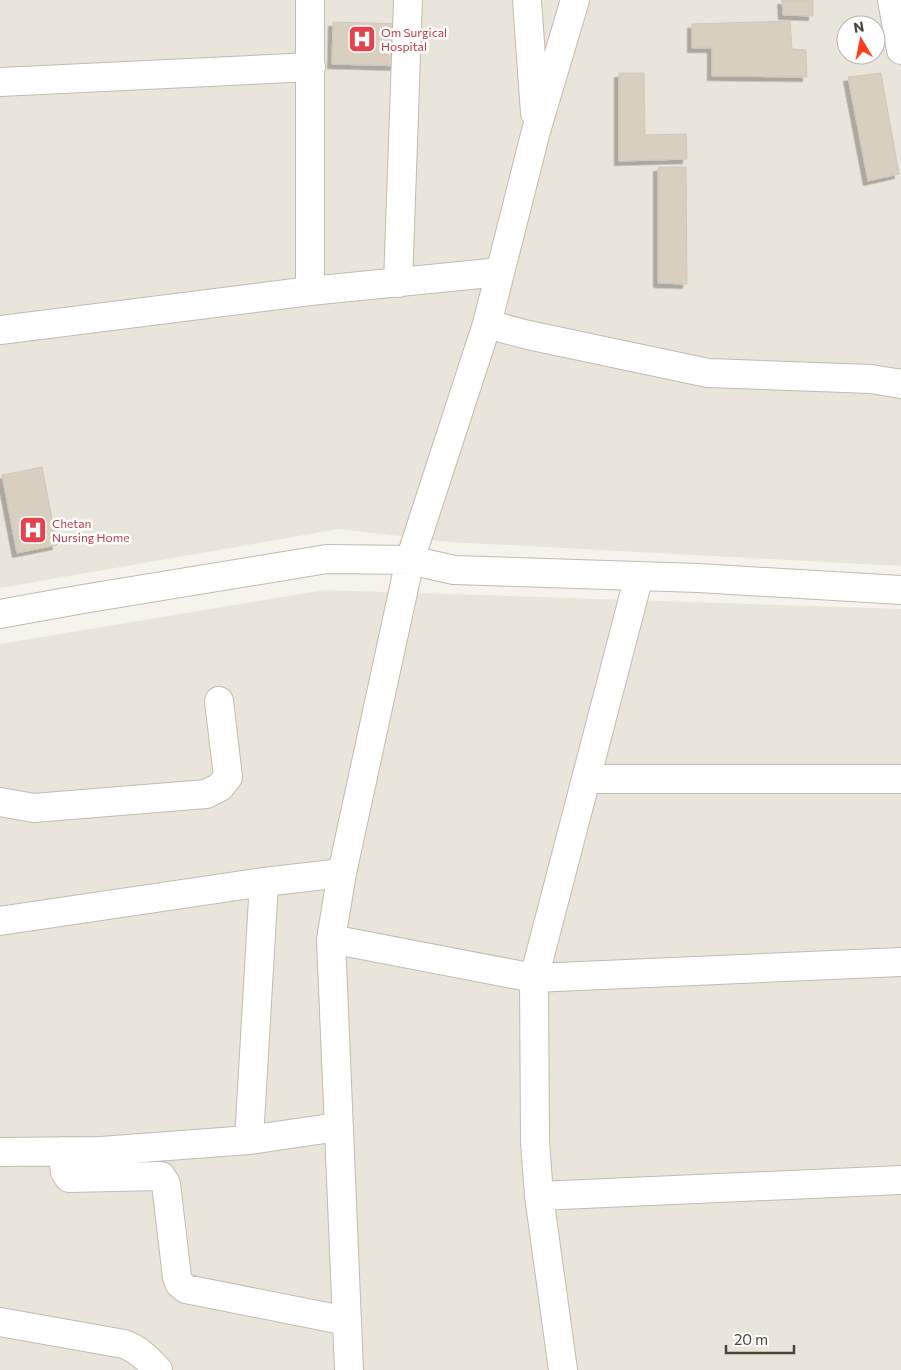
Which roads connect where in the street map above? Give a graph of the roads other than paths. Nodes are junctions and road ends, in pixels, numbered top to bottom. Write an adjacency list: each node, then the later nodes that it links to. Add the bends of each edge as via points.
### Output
1 (310, 0): 7 (street)
2 (408, 0): 11 (street)
3 (527, 0): 9 (street)
4 (575, 0): 9 (street)
5 (892, 0): 6 (street)
6 (901, 50)
7 (311, 67): 8 (street); 12 (street)
8 (0, 82)
9 (536, 131): 10 (street)
10 (500, 272): 11 (street); 13 (street)
11 (398, 283): 12 (street)
12 (310, 291): 14 (street)
13 (487, 324): 15 (street, via 708,373 871,379); 16 (street)
14 (0, 330)
15 (901, 384)
16 (410, 560): 17 (street, via 454,570); 19 (street, via 328,559); 24 (street)
17 (639, 576): 18 (street); 21 (street)
18 (901, 590)
19 (0, 614)
20 (219, 701): 23 (street, via 228,777 220,787 206,794 34,808)
21 (586, 779): 22 (street); 29 (street)
22 (901, 779)
23 (0, 802)
24 (342, 873): 25 (street); 27 (street)
25 (264, 882): 26 (street); 31 (street)
26 (0, 921)
27 (331, 939): 29 (street); 30 (street)
28 (901, 962): 29 (street)
29 (534, 978): 35 (street, via 535,1141)
30 (338, 1127): 31 (street); 36 (street)
31 (249, 1140): 33 (street)
32 (0, 1152): 33 (street)
33 (62, 1152): 36 (street, via 64,1172 70,1178 161,1176 164,1179 177,1277 186,1289)
34 (901, 1180): 35 (street)
35 (539, 1196): 40 (street)
36 (347, 1321): 39 (street)
37 (0, 1322): 38 (street, via 124,1344 147,1358)
38 (158, 1370)
39 (349, 1370)
40 (563, 1370)

